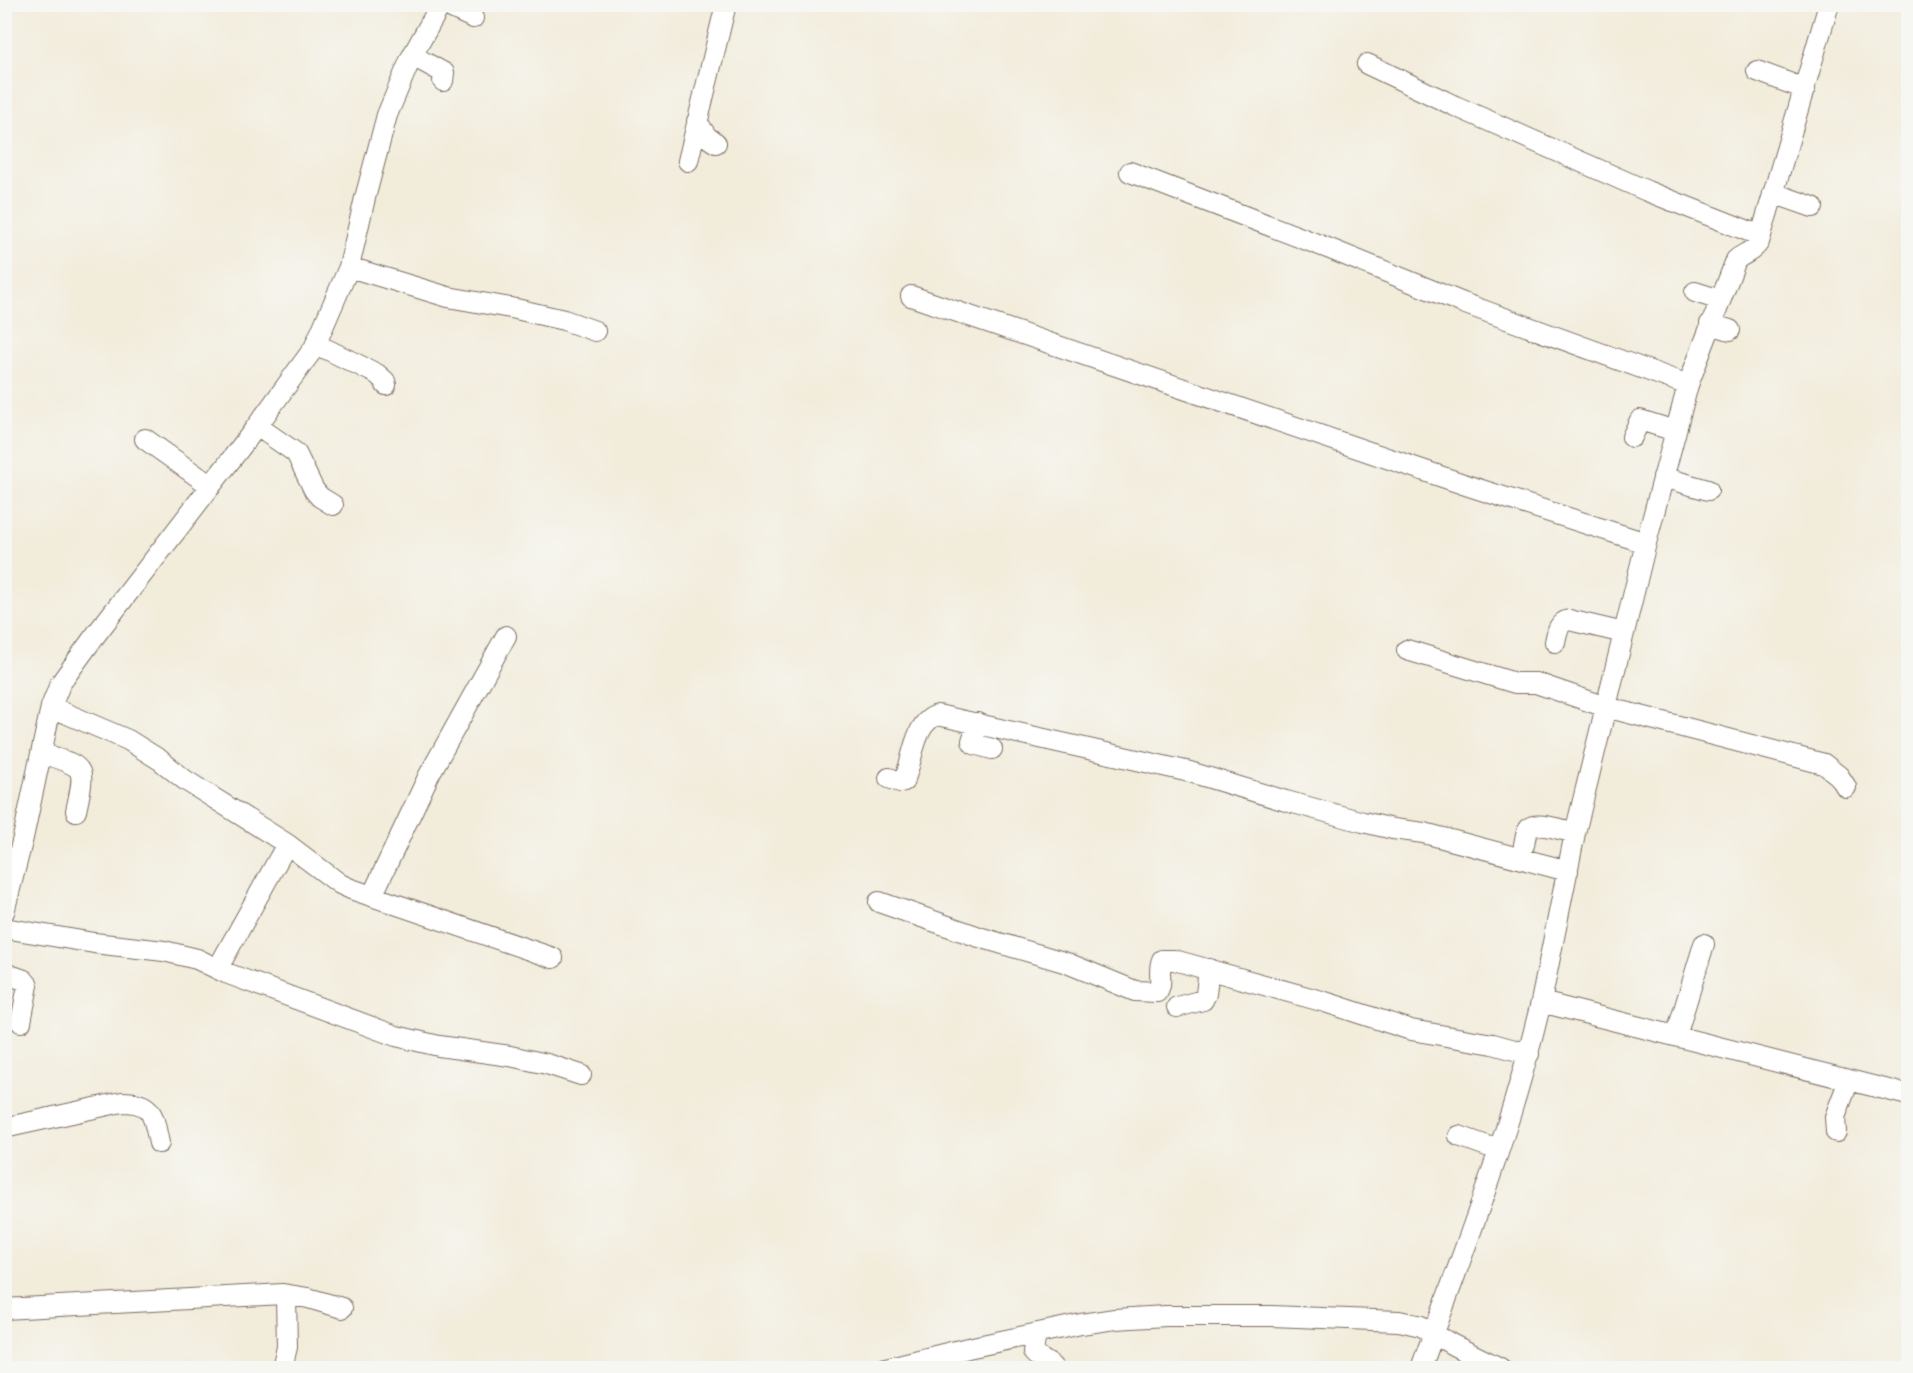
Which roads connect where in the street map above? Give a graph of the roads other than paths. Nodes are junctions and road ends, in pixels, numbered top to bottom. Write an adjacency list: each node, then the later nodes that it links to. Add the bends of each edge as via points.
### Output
1 (442, 4): 4 (street); 5 (street)
2 (726, 4): 10 (street)
3 (1829, 4): 9 (street)
4 (473, 18)
5 (413, 56): 8 (street, via 444,73); 17 (street, via 387,115)
6 (1367, 64): 16 (street, via 1636,186)
7 (1757, 71): 9 (street)
8 (443, 81)
9 (1805, 89): 14 (street)
10 (698, 121): 11 (street, via 707,137); 12 (street)
11 (716, 143)
12 (688, 161)
13 (1130, 172): 25 (street, via 1463,303)
14 (1773, 193): 15 (street); 16 (street)
15 (1813, 207)
16 (1761, 236): 20 (street, via 1752,252 1736,260)
17 (349, 267): 23 (street, via 447,297 564,320); 24 (street)
18 (1695, 292): 20 (street)
19 (912, 296): 35 (street)
20 (1720, 300): 21 (street)
21 (1710, 324): 22 (street); 25 (street)
22 (1730, 330)
23 (595, 331)
24 (316, 344): 26 (street, via 376,374); 27 (street)
25 (1688, 385): 28 (street)
26 (386, 386)
27 (256, 426): 32 (street); 34 (street, via 296,453 314,490)
28 (1675, 431): 29 (street, via 1640,420); 31 (street)
29 (1632, 437)
30 (145, 439): 32 (street)
31 (1663, 477): 33 (street); 35 (street)
32 (211, 486): 40 (street, via 94,637 60,684)
33 (1708, 490)
34 (333, 505)
35 (1646, 543): 36 (street)
36 (1624, 633): 38 (street, via 1569,620 1560,626); 41 (street)
37 (506, 636): 52 (street, via 429,775)
38 (1555, 642)
39 (1407, 650): 41 (street, via 1515,683 1536,683)
40 (51, 707): 44 (street); 49 (street, via 128,740)
41 (1606, 707): 46 (street, via 1824,765); 48 (street)
42 (978, 723): 43 (street, via 972,741); 45 (street, via 938,715 931,718 920,731 904,781); 51 (street, via 1190,772 1363,822 1424,833)
43 (992, 749)
44 (42, 753): 47 (street, via 79,768 82,782); 54 (street)
45 (889, 778)
46 (1846, 787)
47 (76, 811)
48 (1575, 833): 50 (street, via 1532,825); 51 (street)
49 (287, 844): 52 (street, via 340,884); 60 (street)
50 (1524, 845)
51 (1568, 871): 63 (street)
52 (372, 896): 59 (street)
53 (879, 902): 61 (street, via 1067,963 1135,991 1159,990 1164,959)
54 (4, 912)
55 (4, 927): 60 (street, via 164,951)
56 (4, 934): 58 (street, via 50,944)
57 (1704, 944): 66 (street)
58 (52, 948)
59 (553, 958)
60 (218, 968): 68 (street, via 396,1036 510,1056)
61 (1209, 969): 64 (street, via 1203,1000); 67 (street, via 1411,1029)
62 (4, 973): 65 (street, via 28,985)
63 (1541, 1002): 66 (street); 67 (street)
64 (1177, 1007)
65 (21, 1022)
66 (1676, 1036): 69 (street)
67 (1529, 1054): 75 (street)
68 (581, 1075)
69 (1848, 1080): 70 (street); 72 (street, via 1835,1117)
70 (1908, 1095)
71 (4, 1128): 74 (street, via 135,1102 150,1110)
72 (1836, 1132)
73 (1459, 1136): 75 (street)
74 (159, 1143)
75 (1498, 1150): 80 (street)
76 (286, 1295): 77 (street); 78 (street); 81 (street, via 287,1347)
77 (342, 1308)
78 (4, 1309)
79 (1036, 1334): 80 (street, via 1115,1319 1271,1316 1399,1322 1421,1326); 82 (street); 83 (street, via 1033,1352)
80 (1434, 1335): 84 (street); 85 (street)
81 (282, 1368)
82 (886, 1368)
83 (1053, 1368)
84 (1421, 1368)
85 (1500, 1368)

